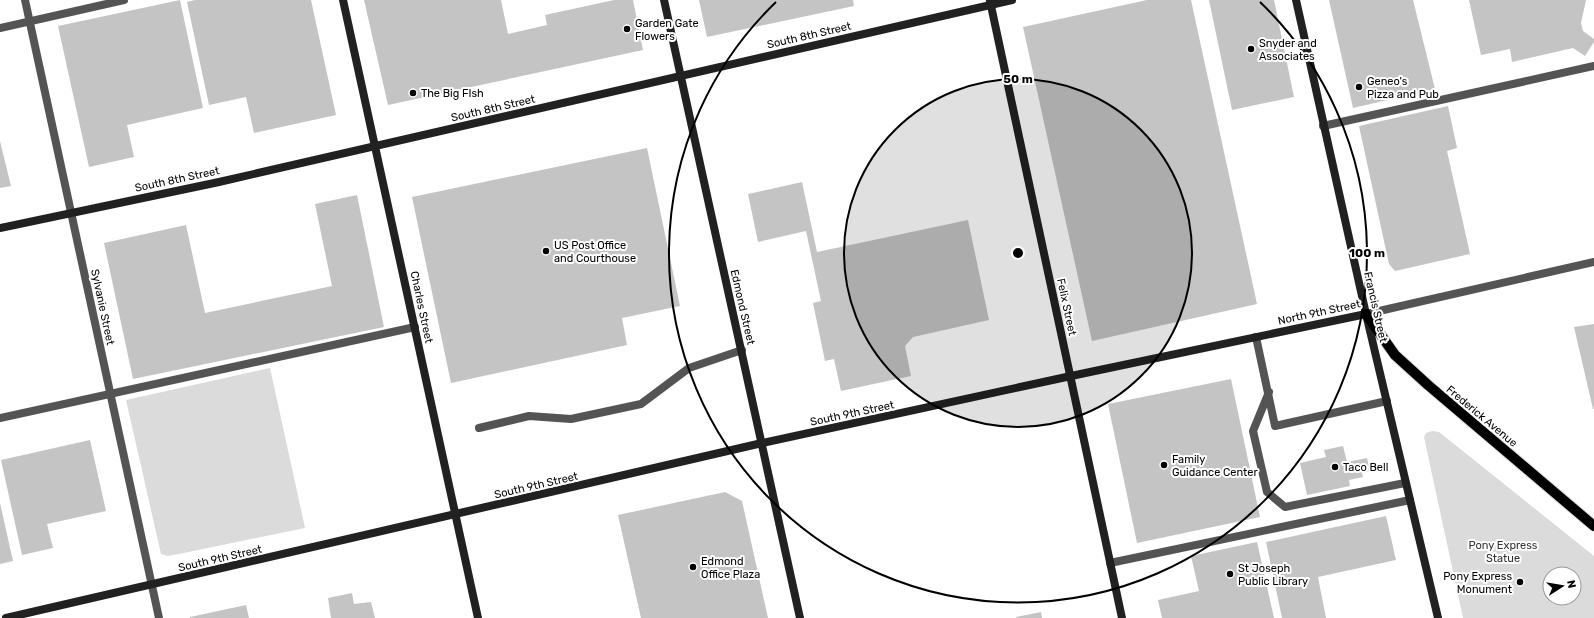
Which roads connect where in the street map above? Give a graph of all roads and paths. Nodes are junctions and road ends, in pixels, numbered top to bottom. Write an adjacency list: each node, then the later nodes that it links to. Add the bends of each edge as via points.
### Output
1 (25, 0): 8 (street, Sylvanie Street)
2 (124, 0): 8 (street)
3 (343, 0): 13 (main road, Charles Street)
4 (664, 0): 11 (main road, Edmond Street)
5 (1012, 0): 7 (main road, South 8th Street)
6 (1296, 0): 12 (main road, Francis Street)
7 (990, 2): 11 (main road, South 8th Street); 21 (main road, Felix Street)
8 (30, 21): 9 (street); 14 (street, Sylvanie Street)
9 (0, 28)
10 (1594, 66): 12 (street)
11 (680, 76): 13 (main road, South 8th Street); 20 (main road, Edmond Street)
12 (1323, 126): 17 (main road, Francis Street)
13 (375, 146): 14 (main road, South 8th Street); 18 (main road, Charles Street)
14 (72, 213): 15 (main road, South 8th Street); 23 (street, Sylvanie Street)
15 (0, 228)
16 (1594, 262): 17 (street, North 9th Street)
17 (1366, 314): 19 (main road, North 9th Street); 24 (main road, Francis Street); 31 (main road, Frederick Avenue, via 1395,354 1428,385)
18 (415, 327): 23 (street); 30 (main road, Charles Street)
19 (1256, 337): 21 (main road, North 9th Street); 22 (street)
20 (742, 350): 26 (street, via 689,368 640,404 571,419 529,416); 27 (main road, Edmond Street)
21 (1071, 376): 27 (main road, South 9th Street); 32 (main road, Felix Street)
22 (1269, 392): 24 (street, via 1275,426); 28 (street, via 1253,431 1267,492 1285,507)
23 (111, 394): 25 (street); 33 (street, Sylvanie Street)
24 (1387, 402): 28 (main road, Francis Street)
25 (0, 418)
26 (479, 428)
27 (762, 444): 30 (main road, South 9th Street); 37 (main road, Edmond Street)
28 (1405, 483): 29 (main road, Francis Street)
29 (1410, 500): 32 (street); 39 (main road, Francis Street)
30 (456, 515): 33 (main road, South 9th Street); 36 (main road, Charles Street)
31 (1594, 526)
32 (1110, 563): 38 (main road, Felix Street)
33 (152, 585): 34 (main road, South 9th Street); 35 (street, Sylvanie Street)
34 (6, 618)
35 (158, 618)
36 (478, 618)
37 (800, 618)
38 (1122, 618)
39 (1438, 618)

